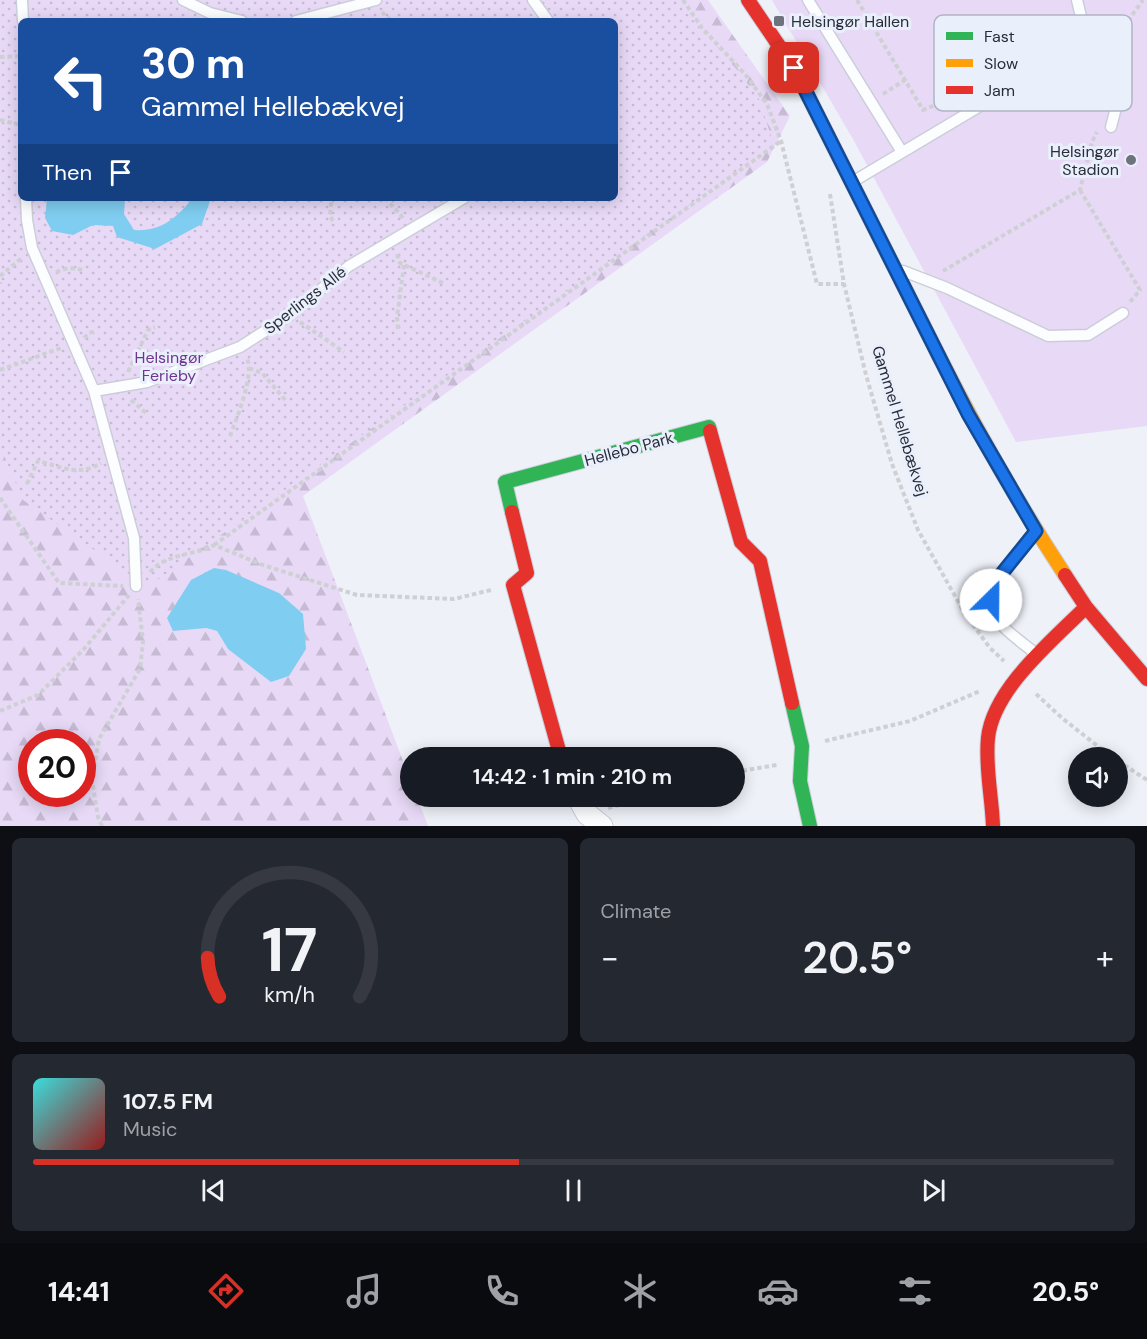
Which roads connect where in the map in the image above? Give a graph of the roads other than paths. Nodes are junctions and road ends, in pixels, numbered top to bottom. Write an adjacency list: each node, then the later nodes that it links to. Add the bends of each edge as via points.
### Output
1 (22, 0): 9 (lane)
2 (183, 0): 10 (lane)
3 (376, 0): 11 (lane)
4 (533, 0): 12 (lane)
5 (748, 0): 17 (street, via 794,68)
6 (808, 0): 16 (lane)
7 (1077, 0): 8 (lane)
8 (1081, 15)
9 (23, 18)
10 (230, 18)
11 (307, 18)
12 (546, 18)
13 (971, 111): 16 (lane)
14 (1115, 111): 15 (lane)
15 (1111, 127)
16 (902, 152): 17 (lane)
17 (852, 182): 20 (street)
18 (26, 201): 22 (lane, via 32,248)
19 (459, 201): 22 (lane, Sperlings Allé, via 349,266 290,315 240,347 147,382)
20 (895, 268): 21 (lane, via 1048,336 1088,335); 23 (street, via 968,414)
21 (1122, 313)
22 (94, 391): 24 (lane, via 134,538)
23 (1036, 531): 25 (street); 26 (lane, via 999,577 991,600 998,621)
24 (136, 586)
25 (1086, 607): 26 (street); 27 (street)
26 (1039, 656): 30 (street, via 998,706 988,736)
27 (1147, 679)
28 (558, 747): 29 (street, Hellebo Park, via 513,585 527,573 505,482 709,427 741,542 760,561 802,753 800,781)
29 (810, 826)
30 (993, 826)

